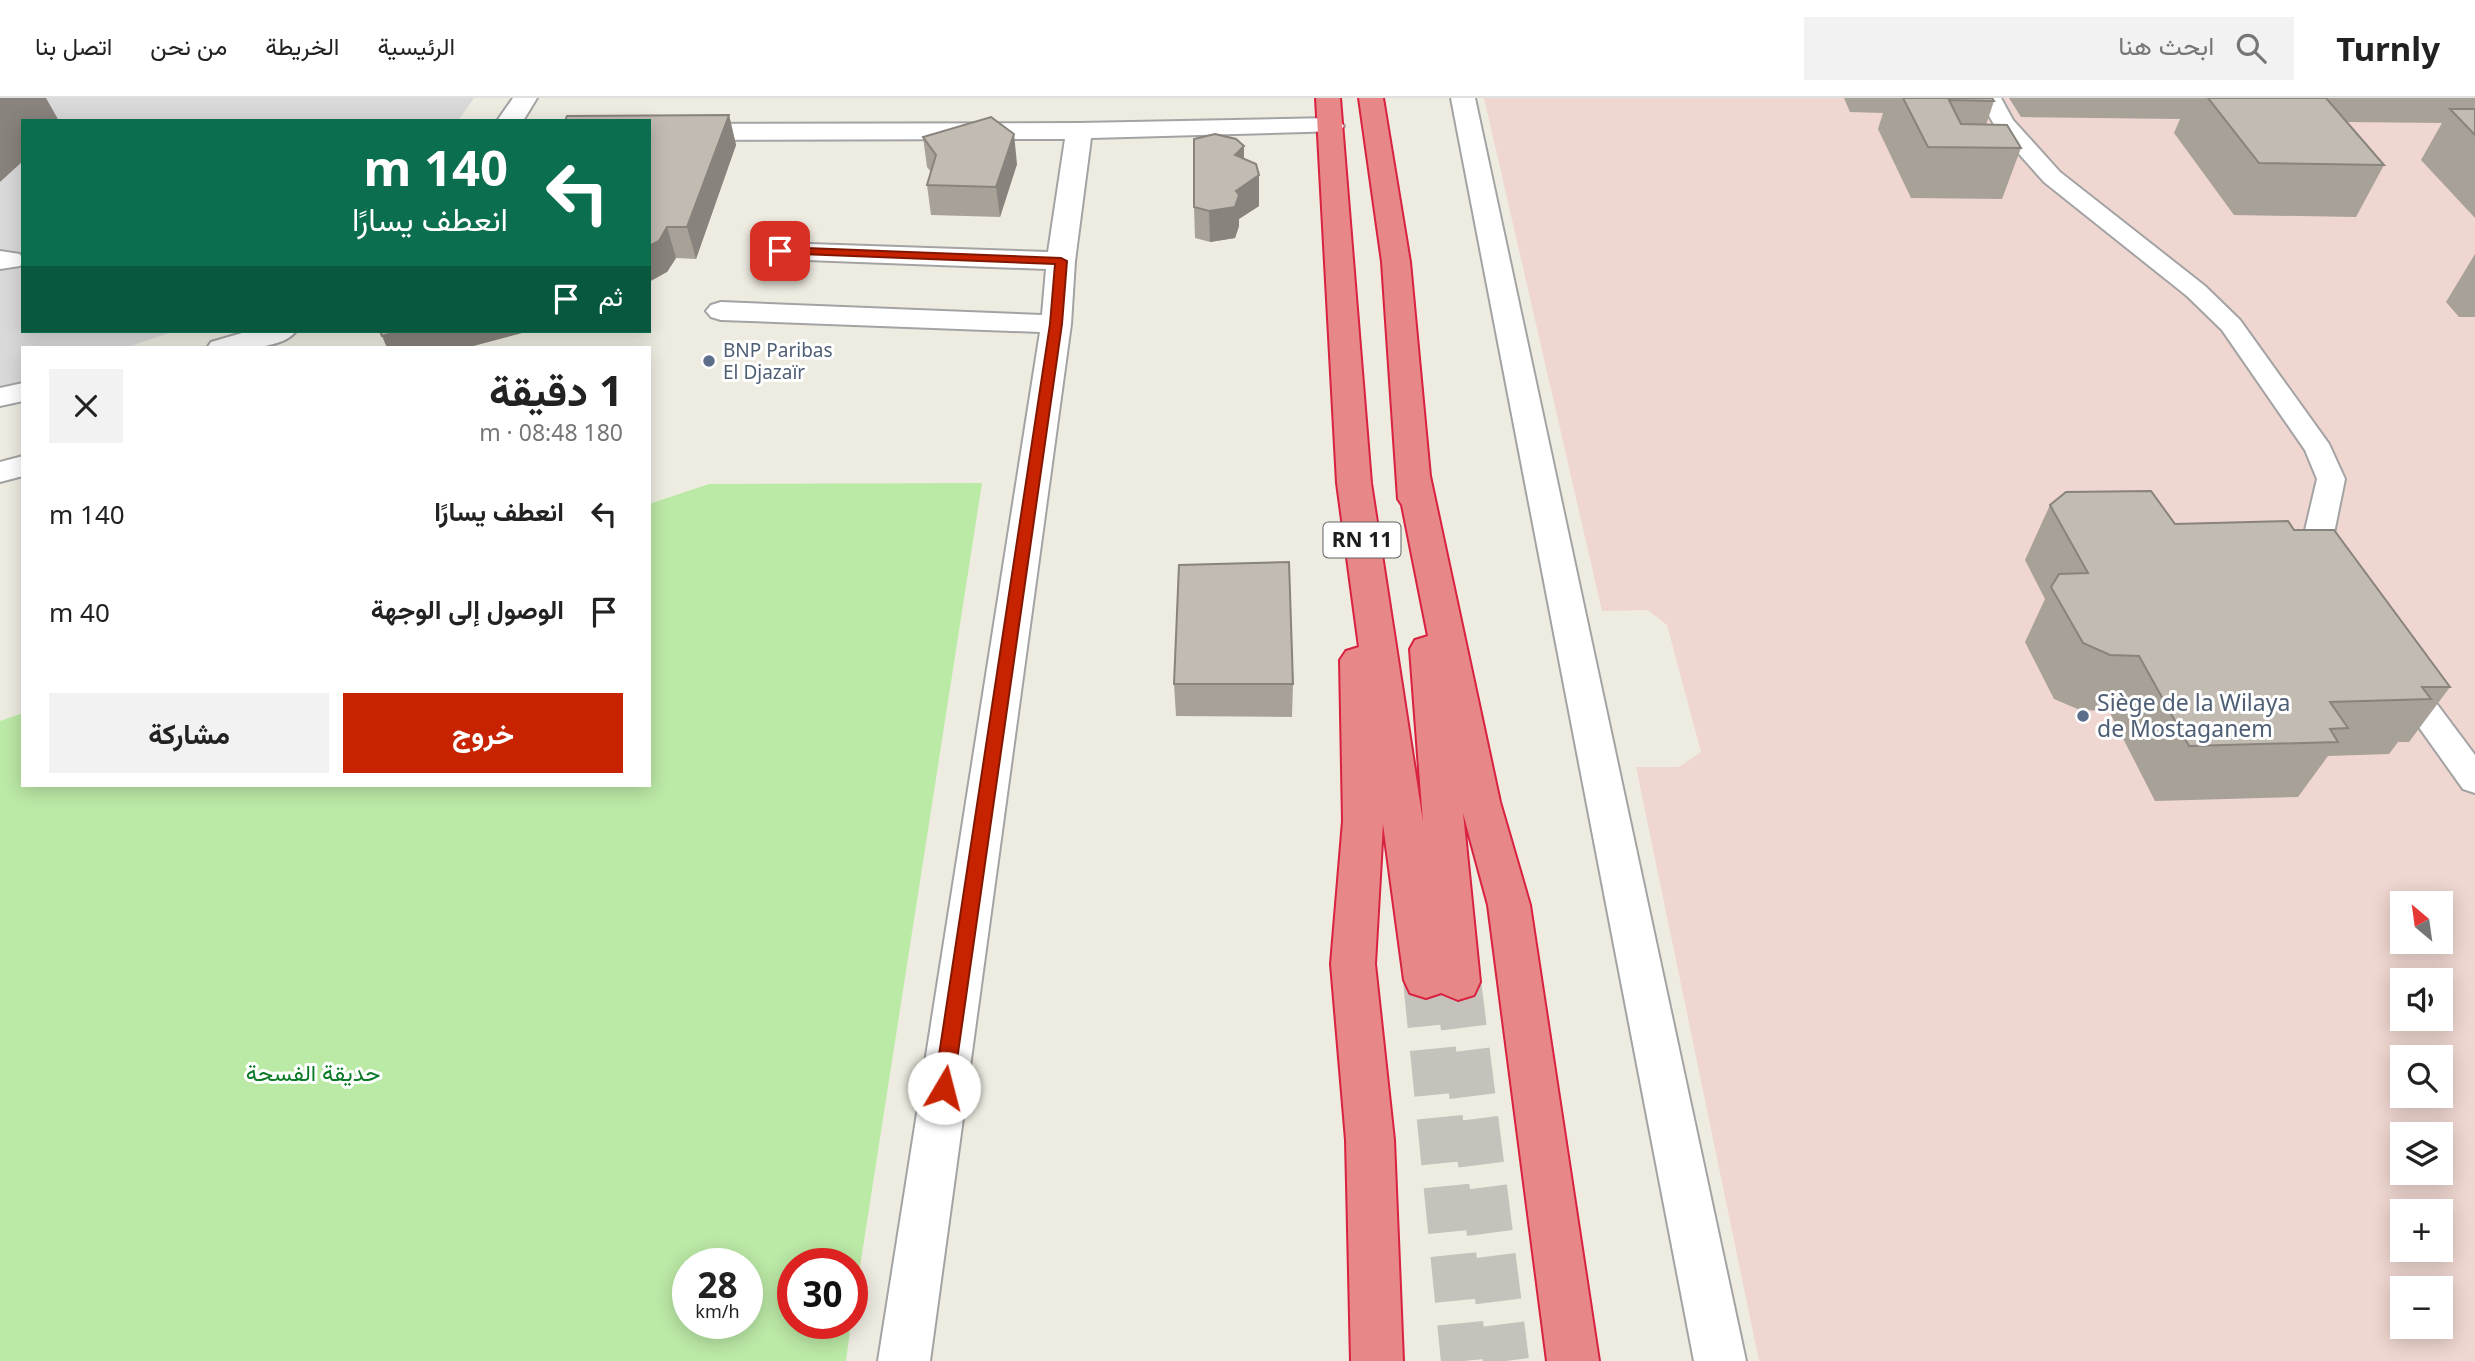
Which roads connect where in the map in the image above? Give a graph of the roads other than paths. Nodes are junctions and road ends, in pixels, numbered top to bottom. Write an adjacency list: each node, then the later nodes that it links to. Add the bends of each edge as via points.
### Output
1 (525, 98): 6 (street)
2 (1371, 98): 19 (highway, RN 11, via 1396,262)
3 (1463, 98): 27 (street)
4 (1990, 98): 21 (lane, via 2004,123 2052,177 2196,291 2231,325 2319,450 2331,479 2317,543 2326,578)
5 (1330, 112): 7 (street); 20 (highway, RN 11)
6 (511, 119)
7 (1079, 131): 8 (street); 10 (street)
8 (651, 132)
9 (780, 251): 10 (street)
10 (1061, 261): 12 (street)
11 (721, 311): 12 (street)
12 (1056, 324): 24 (street)
13 (274, 333): 14 (street)
14 (229, 346)
15 (21, 392): 16 (street)
16 (0, 397)
17 (21, 467): 18 (street)
18 (0, 472)
19 (1413, 475): 20 (highway, RN 11, via 1442,981); 26 (highway, via 1480,802 1508,905)
20 (1354, 483): 25 (highway, via 1363,821 1353,964 1370,1140)
21 (2343, 601)
22 (2384, 657): 23 (lane)
23 (2475, 780)
24 (904, 1361)
25 (1377, 1361)
26 (1573, 1361)
27 (1720, 1361)

